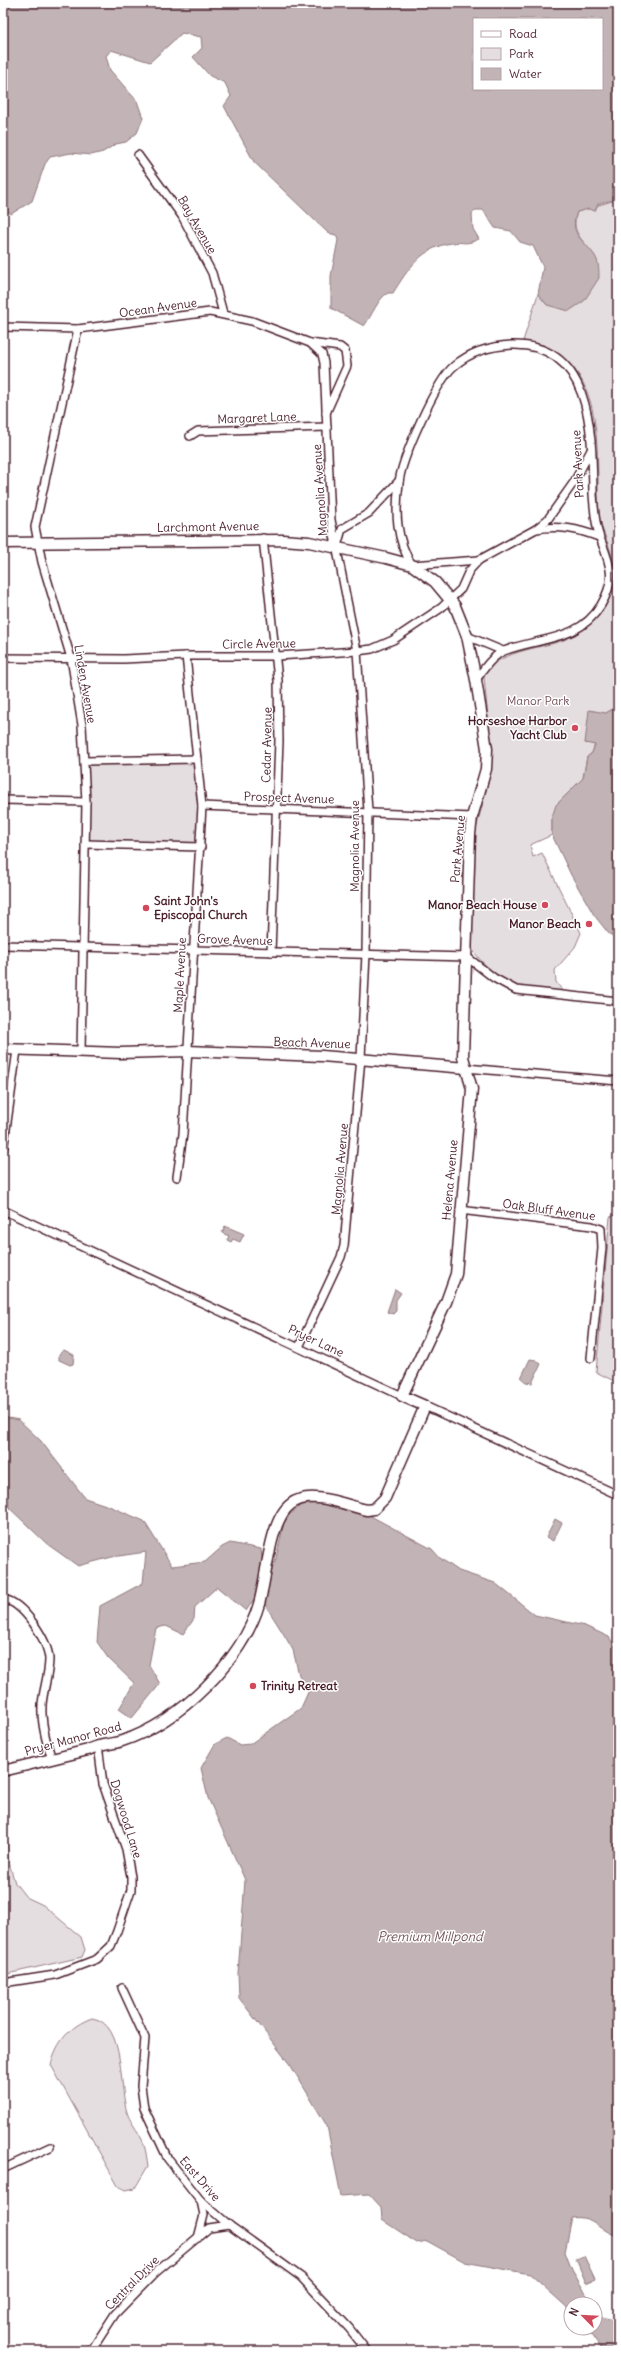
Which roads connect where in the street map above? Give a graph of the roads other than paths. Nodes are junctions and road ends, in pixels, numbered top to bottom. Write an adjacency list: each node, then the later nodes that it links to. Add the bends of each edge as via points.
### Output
1 (138, 155): 2 (street, Bay Avenue, via 182,216 212,273)
2 (223, 313): 4 (street, Ocean Avenue, via 210,312); 5 (street, Ocean Avenue, via 272,327)
3 (3, 327): 4 (street, Ocean Avenue)
4 (78, 329): 15 (street, Linden Avenue, via 35,527)
5 (310, 343): 6 (street, Magnolia Avenue, via 322,354); 6 (street, via 340,347 348,355 347,366)
6 (326, 413): 7 (street, Magnolia Avenue)
7 (327, 427): 8 (street, Margaret Lane, via 198,431); 16 (street, Magnolia Avenue, via 331,520)
8 (190, 436)
9 (592, 446): 10 (street, Park Avenue, via 579,385 566,365 553,356 527,346 499,346 469,356 453,366 446,375 428,404); 11 (street, Circle Avenue, via 574,482 548,519); 12 (street, Park Avenue, via 594,505)
10 (399, 481): 16 (street, Park Avenue, via 369,513 342,529); 18 (street, Park Avenue, via 397,519 400,540)
11 (536, 529): 12 (street, Circle Avenue, via 570,528); 17 (street, Circle Avenue)
12 (599, 537): 21 (street, Park Avenue, via 607,551 611,570 610,581 600,607 588,621 569,634)
13 (263, 538): 15 (street, Larchmont Avenue); 16 (street, Larchmont Avenue, via 309,542); 24 (street, Cedar Avenue)
14 (3, 543): 15 (street, Larchmont Avenue)
15 (38, 543): 26 (street, Linden Avenue)
16 (336, 548): 18 (street, Larchmont Avenue); 22 (street, Magnolia Avenue)
17 (479, 560): 18 (street, Circle Avenue); 19 (street, Circle Avenue, via 469,572 461,589)
18 (412, 565): 19 (street, Park Avenue, via 426,574)
19 (450, 599): 20 (street, Park Avenue); 22 (street, Circle Avenue, via 441,608 393,640)
20 (467, 636): 21 (street); 27 (street, Park Avenue)
21 (503, 651): 27 (street, Park Avenue, via 485,667)
22 (357, 652): 24 (street, Circle Avenue); 34 (street, Magnolia Avenue)
23 (186, 656): 24 (street, Circle Avenue); 26 (street, Circle Avenue); 28 (street, Maple Avenue)
24 (277, 656): 33 (street, Cedar Avenue, via 279,741)
25 (3, 658): 26 (street, Circle Avenue)
26 (71, 658): 29 (street, Linden Avenue, via 82,725)
27 (476, 680): 35 (street, Park Avenue, via 487,749 482,786)
28 (197, 759): 29 (street); 32 (street, Maple Avenue)
29 (84, 761): 31 (street, Linden Avenue)
30 (3, 800): 31 (street)
31 (86, 802): 36 (street, Linden Avenue)
32 (202, 806): 33 (street, Prospect Avenue); 37 (street, Maple Avenue)
33 (276, 809): 34 (street, Prospect Avenue); 41 (street, Cedar Avenue)
34 (368, 811): 35 (street, Prospect Avenue); 42 (street, Magnolia Avenue)
35 (472, 817): 43 (street, Park Avenue, via 467,891)
36 (85, 844): 37 (street); 39 (street, Linden Avenue)
37 (201, 847): 40 (street, Maple Avenue)
38 (3, 945): 39 (street, Grove Avenue)
39 (84, 947): 40 (street, Grove Avenue); 47 (street, Linden Avenue)
40 (192, 950): 41 (street, Grove Avenue); 48 (street, Maple Avenue)
41 (271, 952): 42 (street, Grove Avenue)
42 (366, 954): 43 (street, Grove Avenue); 49 (street, Magnolia Avenue)
43 (467, 957): 44 (street, via 494,978 516,990); 50 (street, Helena Avenue, via 463,1057)
44 (618, 1001)
45 (3, 1049): 46 (street, Beach Avenue)
46 (17, 1050): 47 (street, Beach Avenue); 52 (street)
47 (81, 1050): 48 (street, Beach Avenue, via 120,1053)
48 (187, 1051): 49 (street, Beach Avenue); 53 (street, Maple Avenue, via 183,1134)
49 (361, 1058): 50 (street, Beach Avenue); 56 (street, Magnolia Avenue, via 343,1251)
50 (466, 1068): 51 (street, Beach Avenue); 55 (street, Helena Avenue, via 472,1089)
51 (618, 1081)
52 (3, 1151)
53 (177, 1176)
54 (3, 1210): 56 (street, Pryer Lane)
55 (460, 1210): 57 (street, Oak Bluff Avenue, via 601,1229 603,1244); 58 (street, Helena Avenue, via 456,1274 446,1302)
56 (299, 1347): 58 (street, Pryer Lane)
57 (591, 1358)
58 (402, 1396): 59 (street, Pryer Lane)
59 (425, 1406): 60 (street, Pryer Lane); 62 (street, Pryer Manor Road, via 385,1498 374,1509 367,1510 304,1498 291,1504 281,1514 276,1526 260,1602 246,1637 200,1692 177,1712 138,1734 122,1741)
60 (618, 1495)
61 (3, 1598): 63 (street, via 10,1600 25,1613 45,1646 49,1659 42,1718 46,1743)
62 (98, 1745): 63 (street, Pryer Manor Road); 65 (street, Dogwood Lane, via 103,1784 126,1849 131,1877 131,1890 117,1931 111,1946 97,1959 55,1975)
63 (52, 1759): 64 (street, Pryer Manor Road)
64 (3, 1771)
65 (3, 1983)
66 (122, 1988): 69 (street, East Drive, via 145,2038 141,2086 144,2108 168,2159)
67 (50, 2147): 68 (street)
68 (3, 2169)
69 (202, 2201): 70 (street, East Drive); 71 (street, via 204,2216)
70 (229, 2225): 71 (street, Central Drive, via 209,2228); 73 (street, East Drive, via 301,2277)
71 (198, 2238): 72 (street, Central Drive, via 155,2273 116,2314)
72 (91, 2351)
73 (367, 2351)

